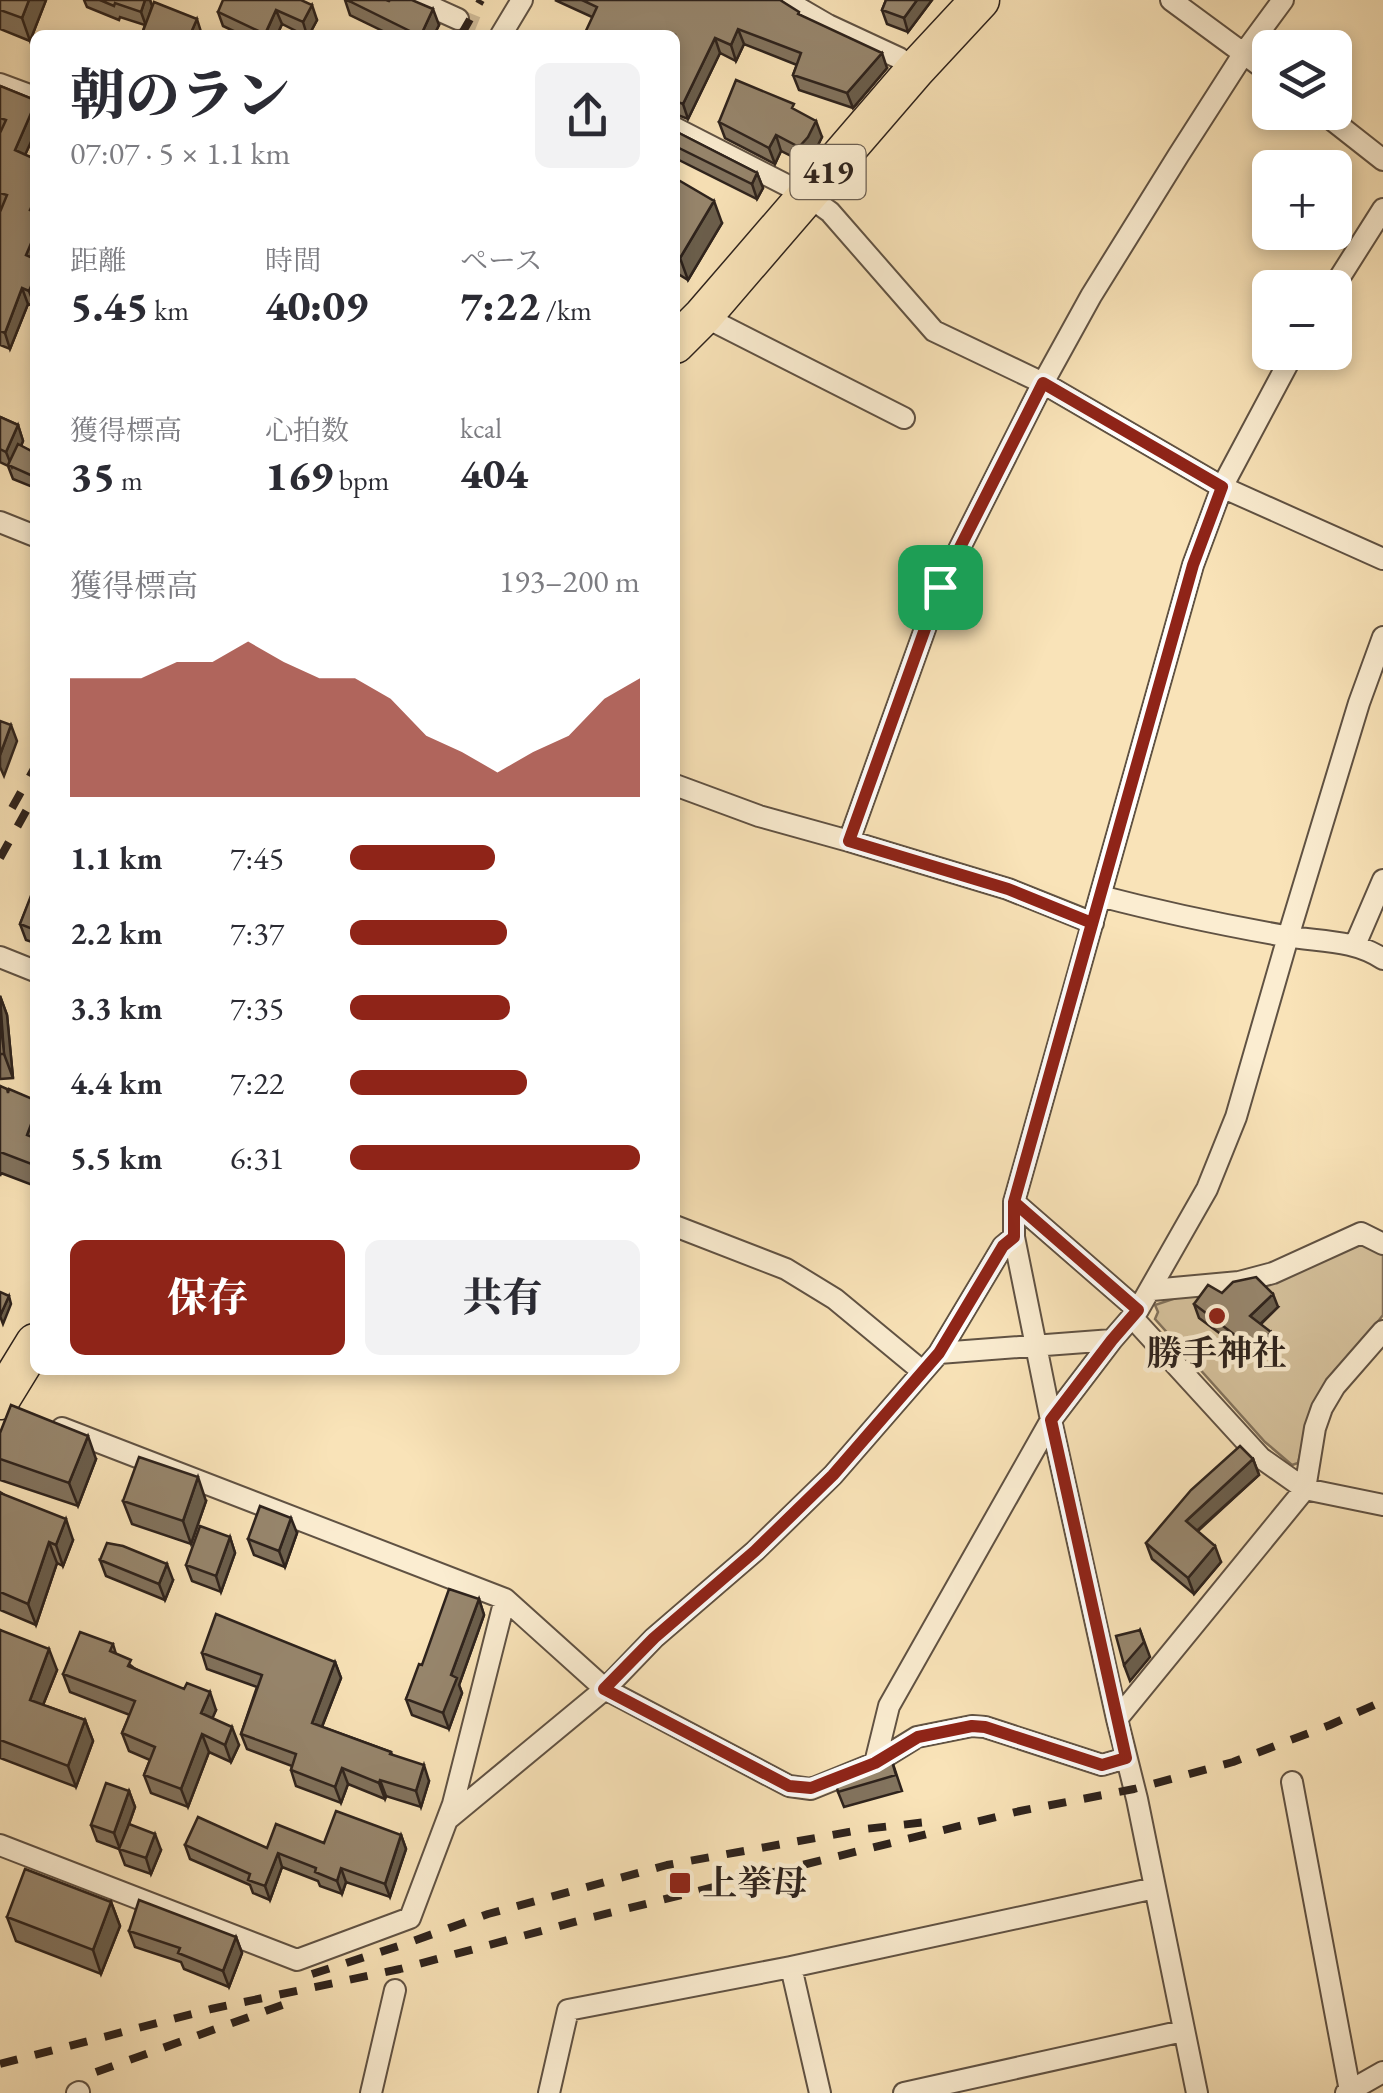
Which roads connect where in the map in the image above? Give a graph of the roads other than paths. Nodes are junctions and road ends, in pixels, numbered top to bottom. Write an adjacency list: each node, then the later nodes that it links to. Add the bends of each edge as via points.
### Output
1 (416, 0): 7 (street)
2 (522, 0): 8 (street)
3 (785, 0): 11 (street)
4 (980, 0): 11 (highway, 419)
5 (1171, 0): 9 (street)
6 (1282, 0): 9 (street)
7 (447, 10)
8 (496, 30)
9 (1244, 53): 10 (street); 23 (street)
10 (1252, 59)
11 (915, 70): 17 (highway, 419)
12 (0, 84): 13 (street)
13 (30, 95)
14 (1345, 130): 16 (street)
15 (680, 131): 17 (street)
16 (1383, 160)
17 (808, 196): 20 (highway, 419); 23 (street, via 830,212 934,331)
18 (1383, 209): 19 (street)
19 (1344, 270)
20 (703, 316): 21 (highway, 419); 24 (street)
21 (680, 339)
22 (1284, 370): 25 (street)
23 (1043, 383): 25 (street); 31 (street, via 940,587)
24 (904, 418)
25 (1222, 487): 28 (street); 33 (street, via 1193,565)
26 (0, 522): 27 (street)
27 (30, 534)
28 (1383, 559)
29 (1383, 637): 35 (street)
30 (680, 787): 31 (street)
31 (849, 841): 34 (street, via 1008,889)
32 (1383, 880): 36 (street)
33 (1100, 896): 34 (street); 35 (street)
34 (1092, 923): 40 (street)
35 (1288, 937): 36 (street); 44 (street, via 1236,1117 1207,1189)
36 (1355, 945): 38 (street)
37 (0, 958): 39 (street)
38 (1383, 958)
39 (30, 969)
40 (1014, 1202): 42 (street); 45 (street)
41 (680, 1228): 51 (street, via 786,1269 836,1299)
42 (1014, 1237): 48 (street); 49 (street)
43 (1383, 1244): 44 (street, via 1361,1233 1273,1273)
44 (1152, 1290): 45 (street)
45 (1135, 1314): 47 (street); 54 (street, via 1253,1449)
46 (1383, 1331): 54 (street, via 1322,1408)
47 (1112, 1340): 48 (street); 53 (street)
48 (1036, 1345): 49 (street); 53 (street)
49 (939, 1353): 51 (street)
50 (30, 1358): 52 (highway)
51 (922, 1371): 57 (street, via 833,1475)
52 (14, 1408): 56 (street)
53 (1051, 1420): 58 (street); 60 (street, via 888,1706)
54 (1305, 1489): 55 (street); 58 (street)
55 (1383, 1505)
56 (505, 1599): 57 (street); 62 (street)
57 (604, 1689): 60 (street, via 789,1786 811,1788); 62 (street)
58 (1117, 1719): 59 (street)
59 (1126, 1758): 60 (street, via 1102,1765 972,1726 918,1737); 64 (street)
60 (875, 1763)
61 (1292, 1782): 69 (street)
62 (448, 1818): 63 (street, via 410,1918 297,1960)
63 (0, 1846)
64 (1155, 1888): 65 (street); 67 (street)
65 (791, 1967): 71 (street, via 568,2010); 72 (street)
66 (395, 1990): 70 (street)
67 (1183, 2031): 73 (street); 74 (street)
68 (1383, 2072): 69 (street)
69 (1348, 2092)
70 (370, 2093)
71 (549, 2093)
72 (820, 2093)
73 (904, 2093)
74 (1197, 2093)

